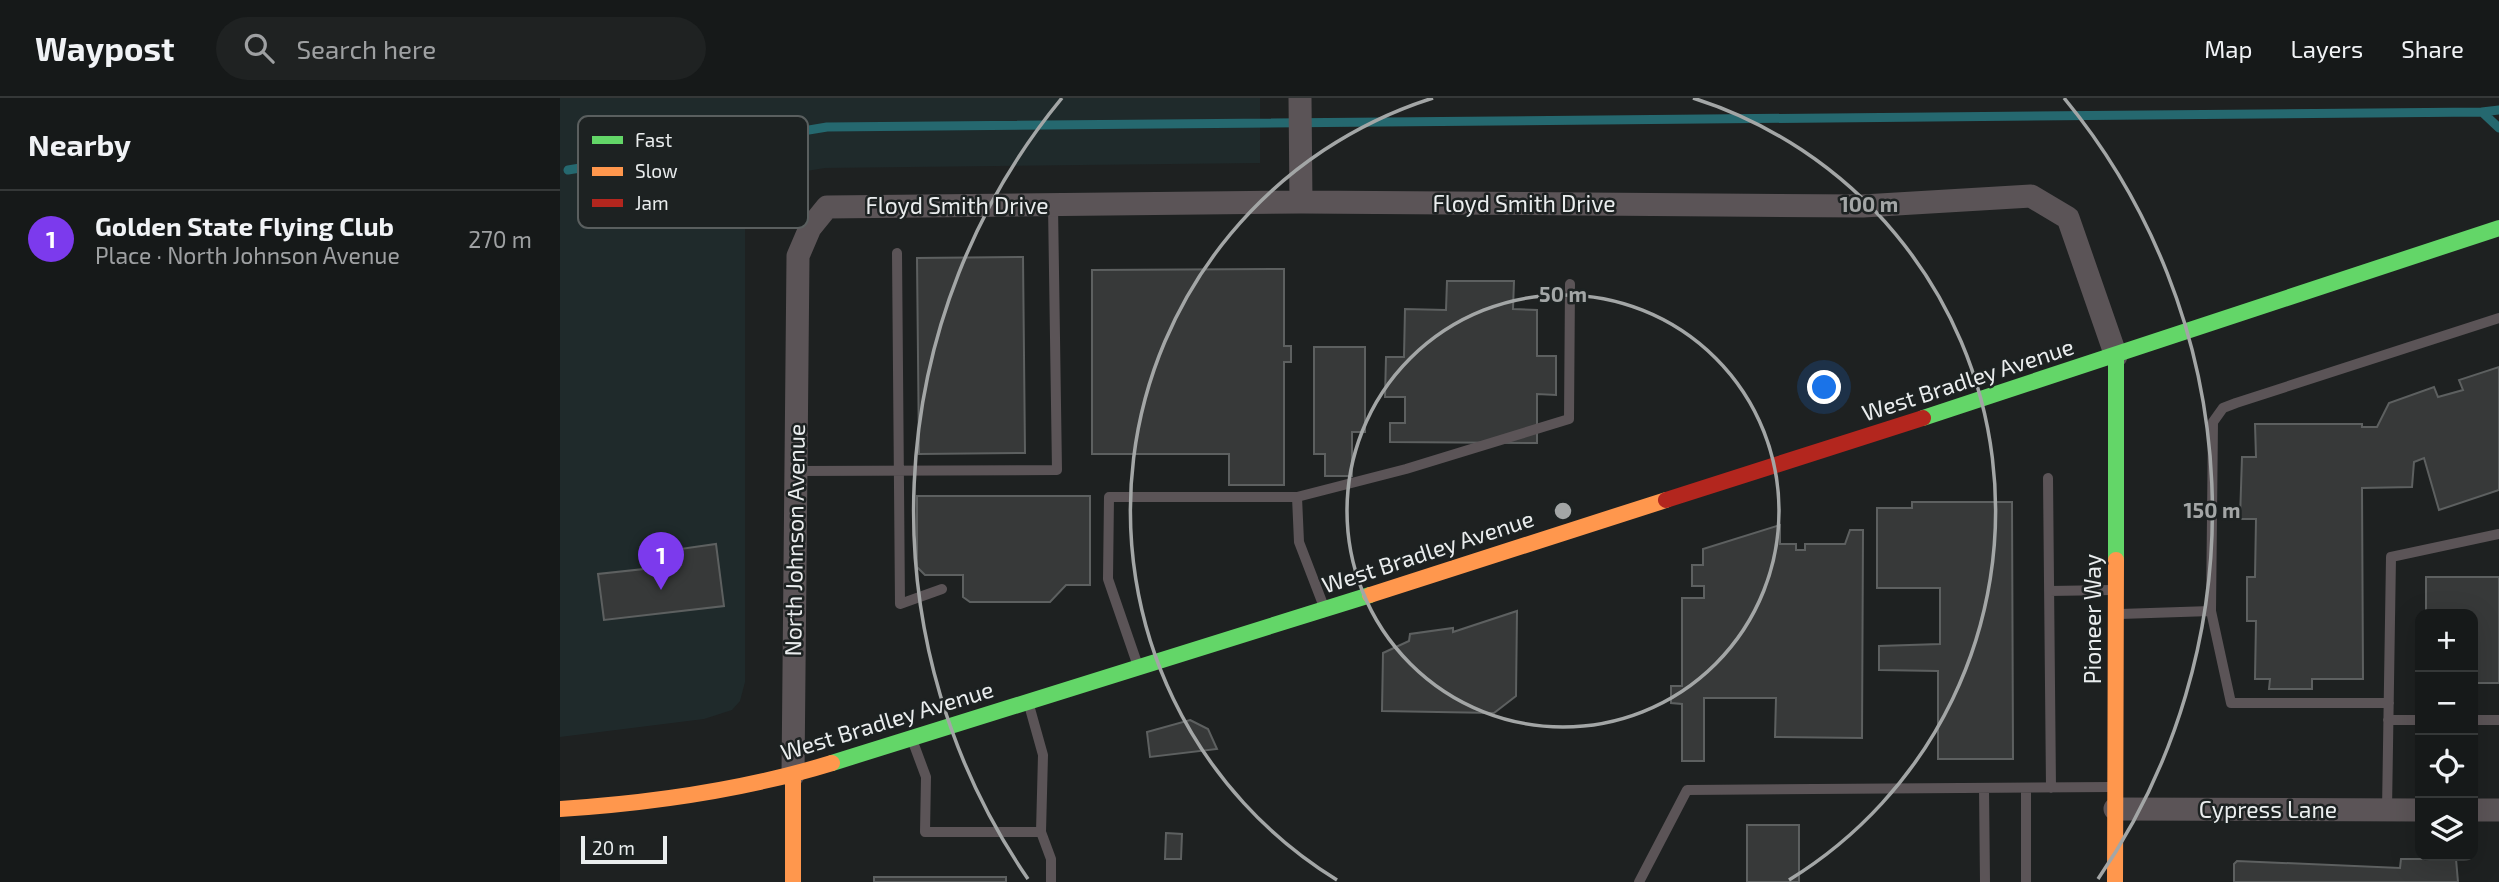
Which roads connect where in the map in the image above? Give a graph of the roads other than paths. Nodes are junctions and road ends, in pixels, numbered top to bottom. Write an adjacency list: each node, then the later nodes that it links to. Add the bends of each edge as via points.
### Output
1 (1300, 98): 2 (street)
2 (1301, 202): 3 (street, Floyd Smith Drive); 9 (street, Floyd Smith Drive, via 1863,206 2031,196 2068,218)
3 (1054, 205): 4 (street, Floyd Smith Drive); 10 (lane, via 1057,470)
4 (827, 207): 11 (street, North Johnson Avenue, via 810,228 798,256)
5 (2499, 228): 9 (main road, West Bradley Avenue)
6 (897, 253): 10 (lane)
7 (1570, 284): 13 (lane, via 1569,419)
8 (2499, 318): 19 (lane, via 2223,408 2211,430)
9 (2116, 356): 16 (main road, Pioneer Way); 18 (main road, West Bradley Avenue)
10 (898, 470): 11 (lane); 15 (lane, via 900,604)
11 (796, 471): 29 (street, North Johnson Avenue)
12 (2048, 478): 17 (lane)
13 (1297, 497): 18 (lane, via 1299,542); 21 (lane, via 1109,497 1108,579)
14 (2499, 534): 23 (lane, via 2391,557)
15 (942, 589)
16 (2116, 590): 17 (lane); 20 (main road, Pioneer Way)
17 (2049, 591): 32 (lane)
18 (1325, 609): 21 (main road, West Bradley Avenue)
19 (2211, 611): 20 (lane); 23 (lane, via 2231,703)
20 (2116, 614): 33 (main road, Pioneer Way)
21 (1139, 668): 22 (main road, West Bradley Avenue)
22 (1028, 702): 28 (main road, West Bradley Avenue); 39 (lane, via 1043,755)
23 (2389, 703): 24 (lane)
24 (2388, 720): 25 (lane); 35 (lane)
25 (2415, 720)
26 (2478, 720): 27 (lane)
27 (2499, 720)
28 (912, 738): 29 (main road, West Bradley Avenue); 39 (lane, via 926,777 925,832)
29 (793, 775): 34 (main road, West Bradley Avenue, via 645,803); 40 (main road, North Johnson Avenue)
30 (1983, 788): 31 (lane); 42 (lane, via 1687,790); 43 (lane)
31 (2026, 788): 32 (lane); 44 (lane)
32 (2051, 788): 33 (lane)
33 (2115, 798): 35 (street, Cypress Lane); 45 (main road, Pioneer Way)
34 (560, 809)
35 (2387, 810): 36 (street, Cypress Lane)
36 (2415, 810)
37 (2478, 810): 38 (street)
38 (2499, 810)
39 (1041, 832): 41 (lane, via 1051,859)
40 (793, 882)
41 (1051, 882)
42 (1639, 882)
43 (1984, 882)
44 (2026, 882)
45 (2115, 882)

